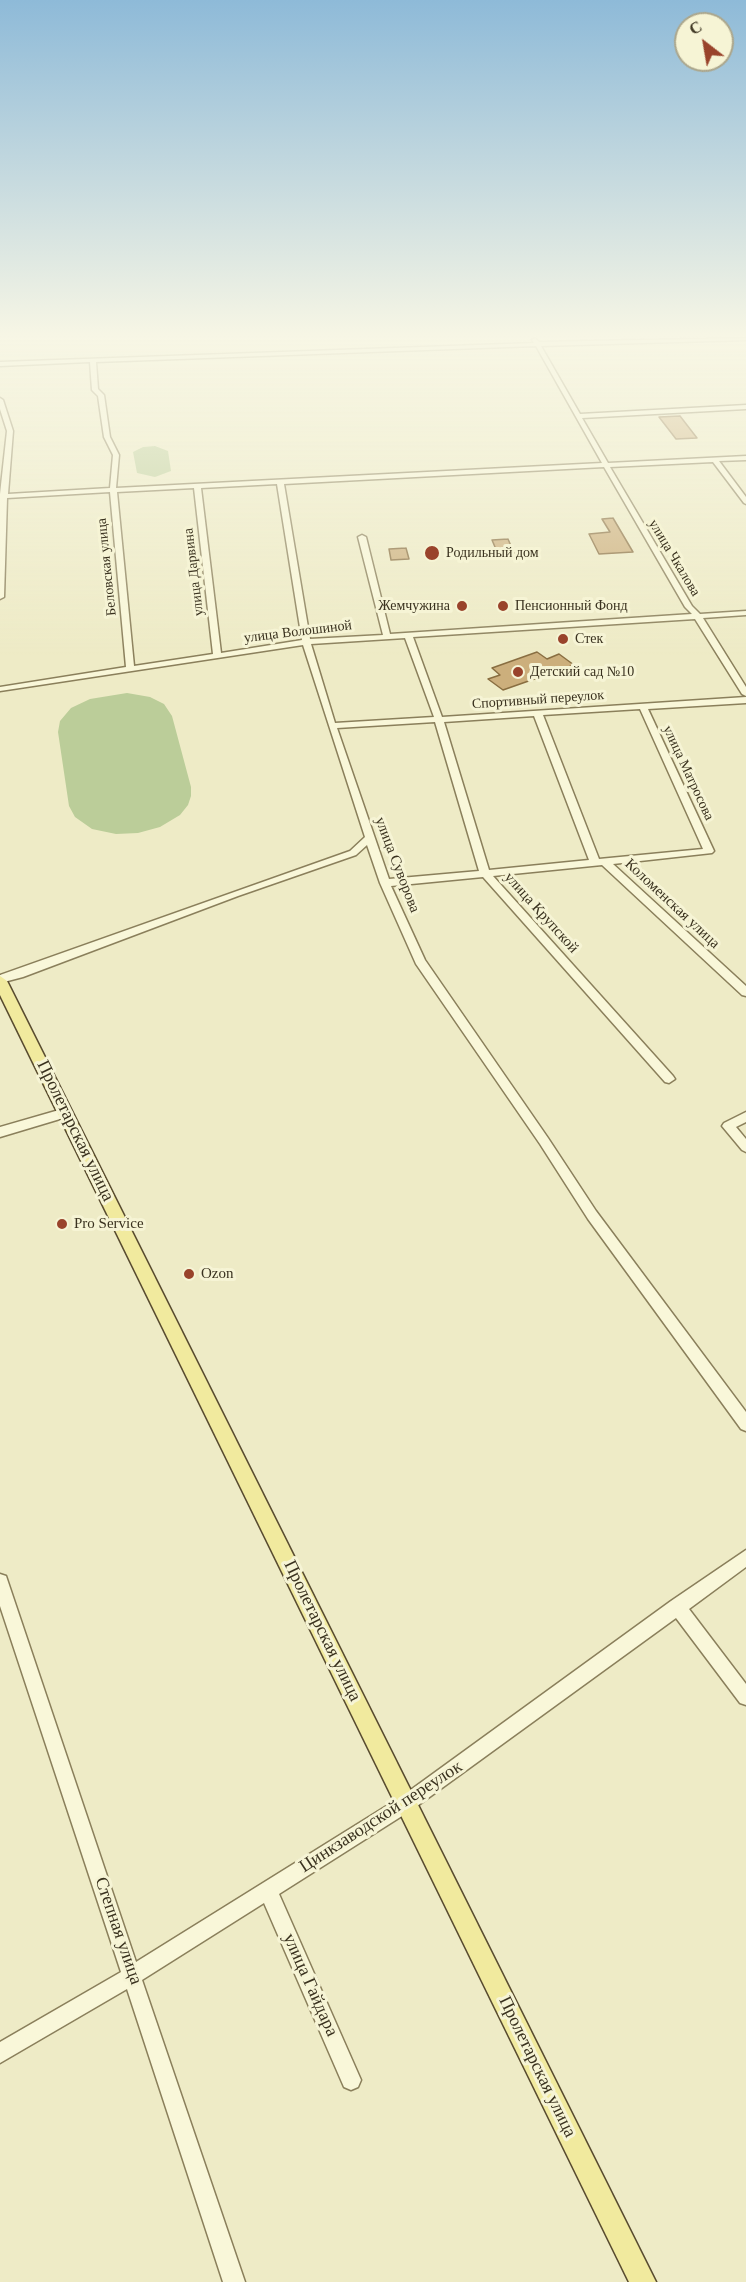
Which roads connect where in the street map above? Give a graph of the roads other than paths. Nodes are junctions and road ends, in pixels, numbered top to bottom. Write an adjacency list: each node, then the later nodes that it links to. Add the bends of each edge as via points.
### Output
1 (8, 444): 10 (street)
2 (111, 444): 9 (street, Беловская улица, via 116,455)
3 (595, 444): 6 (street, улица Чкалова)
4 (746, 458): 5 (street)
5 (715, 460): 6 (street); 11 (street)
6 (606, 464): 7 (street); 15 (street, улица Чкалова, via 689,607)
7 (280, 481): 8 (street); 18 (street, улица Суворова)
8 (197, 485): 9 (street); 19 (street, улица Дарвина)
9 (113, 489): 10 (street); 20 (street, Беловская улица)
10 (2, 496): 13 (street)
11 (746, 502)
12 (362, 537): 17 (street)
13 (0, 597)
14 (746, 613): 15 (street, улица Волошиной)
15 (698, 615): 16 (street, улица Волошиной); 22 (street, улица Чкалова)
16 (408, 634): 17 (street, улица Волошиной); 26 (street, улица Крупской)
17 (387, 636): 18 (street, улица Волошиной)
18 (306, 642): 19 (street, улица Волошиной); 27 (street, улица Суворова)
19 (217, 655): 20 (street, улица Волошиной)
20 (130, 668): 21 (street, улица Волошиной)
21 (0, 689)
22 (746, 694)
23 (746, 700): 24 (street, Спортивный переулок)
24 (643, 707): 25 (street, Спортивный переулок); 30 (street, улица Матросова, via 709,850)
25 (538, 714): 26 (street, Спортивный переулок); 30 (street, Коломенская улица)
26 (439, 720): 27 (street, Спортивный переулок); 32 (street, улица Крупской)
27 (332, 726): 28 (street, улица Суворова)
28 (370, 838): 29 (street, Пролетарская улица); 31 (street, улица Суворова)
29 (353, 853): 31 (street); 34 (street, Пролетарская улица)
30 (600, 861): 32 (street); 35 (street, Коломенская улица)
31 (379, 864): 33 (street, улица Суворова)
32 (486, 873): 33 (street); 36 (street, улица Крупской)
33 (386, 883): 41 (street, улица Суворова, via 420,961 592,1215)
34 (0, 980): 37 (main road, Пролетарская улица)
35 (746, 992)
36 (669, 1079)
37 (66, 1113): 39 (street); 46 (main road, Пролетарская улица)
38 (746, 1117): 40 (street, via 728,1126)
39 (0, 1131)
40 (746, 1147)
41 (746, 1424)
42 (746, 1558): 44 (street, Цинкзаводской переулок)
43 (0, 1582): 48 (street, Степная улица)
44 (677, 1607): 45 (street); 46 (street, Цинкзаводской переулок)
45 (746, 1696)
46 (407, 1803): 47 (street, Цинкзаводской переулок); 52 (main road, Пролетарская улица)
47 (268, 1890): 48 (street, Цинкзаводской переулок); 50 (street, улица Гайдара)
48 (133, 1975): 49 (street, Цинкзаводской переулок); 51 (street, Степная улица)
49 (0, 2053)
50 (351, 2080)
51 (234, 2282)
52 (643, 2282)

